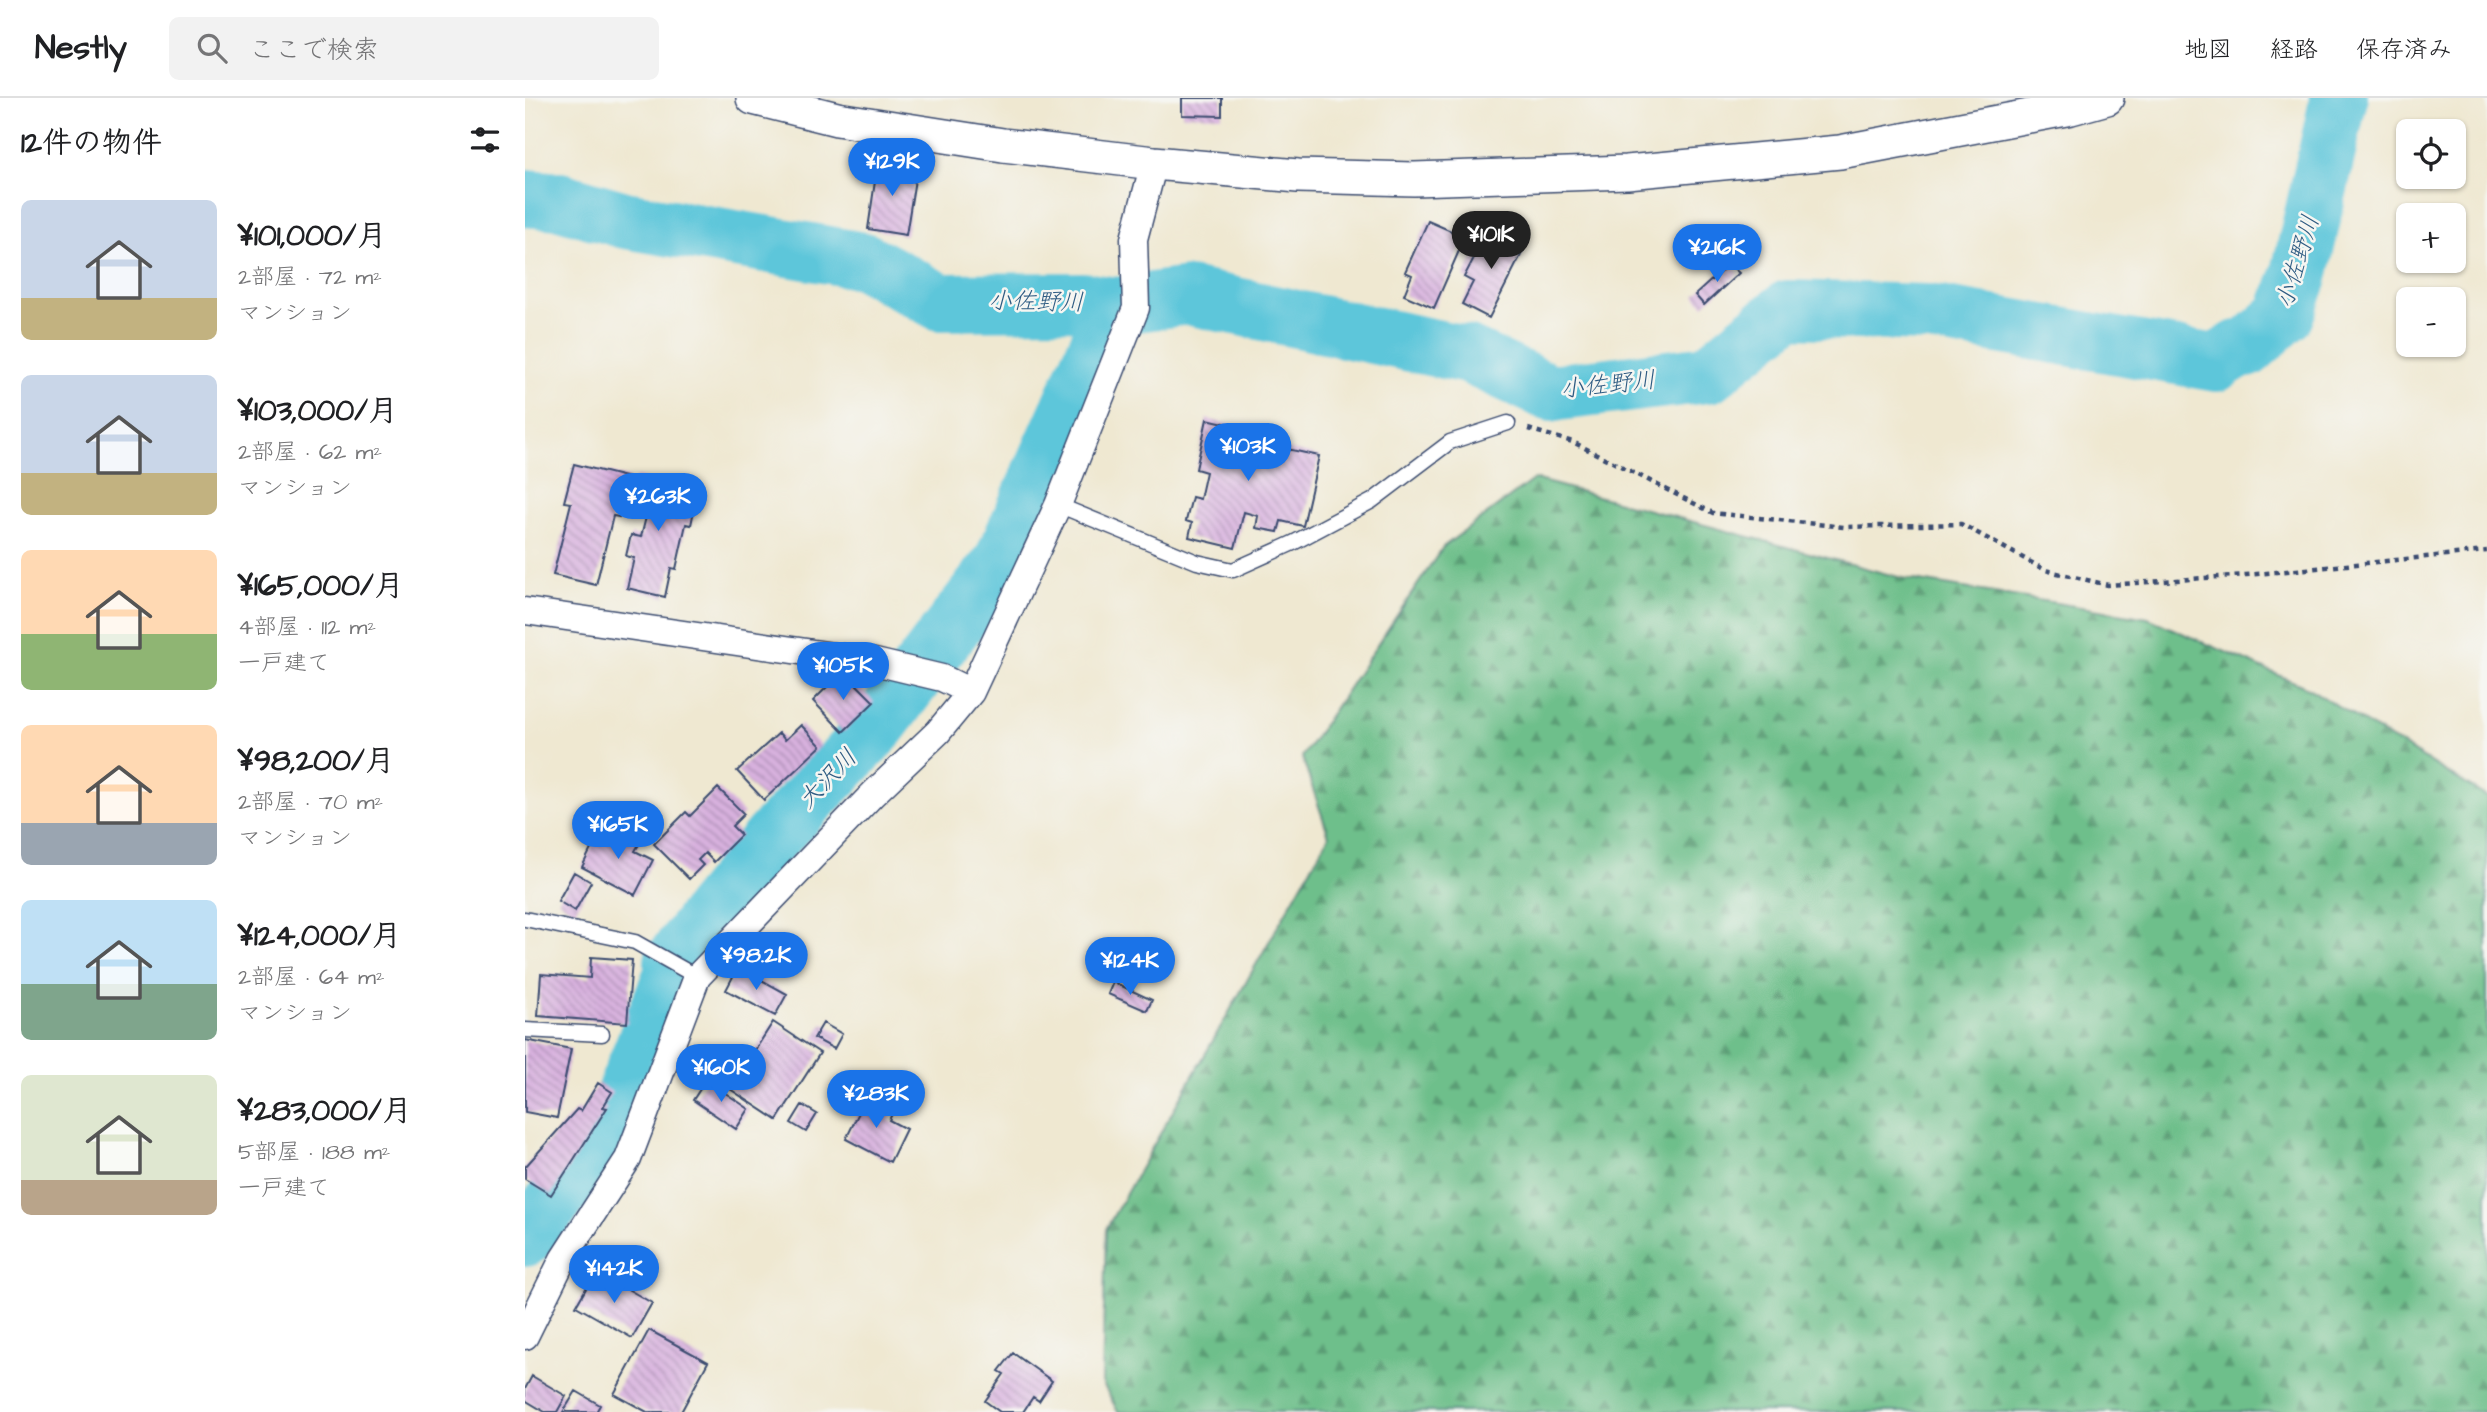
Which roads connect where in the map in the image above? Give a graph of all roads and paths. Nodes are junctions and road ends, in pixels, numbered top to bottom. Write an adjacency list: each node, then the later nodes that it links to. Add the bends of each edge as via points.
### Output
1 (753, 98): 3 (street, via 838,119)
2 (2107, 98): 3 (street, via 1840,152 1627,172 1401,178 1298,176)
3 (1154, 163): 5 (street, via 1134,239 1136,308)
4 (1508, 423): 5 (lane, via 1450,442 1372,500 1233,570 1197,562); 6 (path, via 1573,442 1713,513 1844,527 1961,524 2045,570 2108,585)
5 (1058, 505): 8 (street)
6 (2487, 551)
7 (525, 611): 8 (street, via 875,662 941,678)
8 (971, 692): 10 (street, via 938,732)
9 (525, 919): 10 (lane, via 635,942)
10 (697, 977): 13 (street, via 628,1159 563,1259)
11 (525, 1030): 12 (lane)
12 (602, 1034)
13 (525, 1336)

